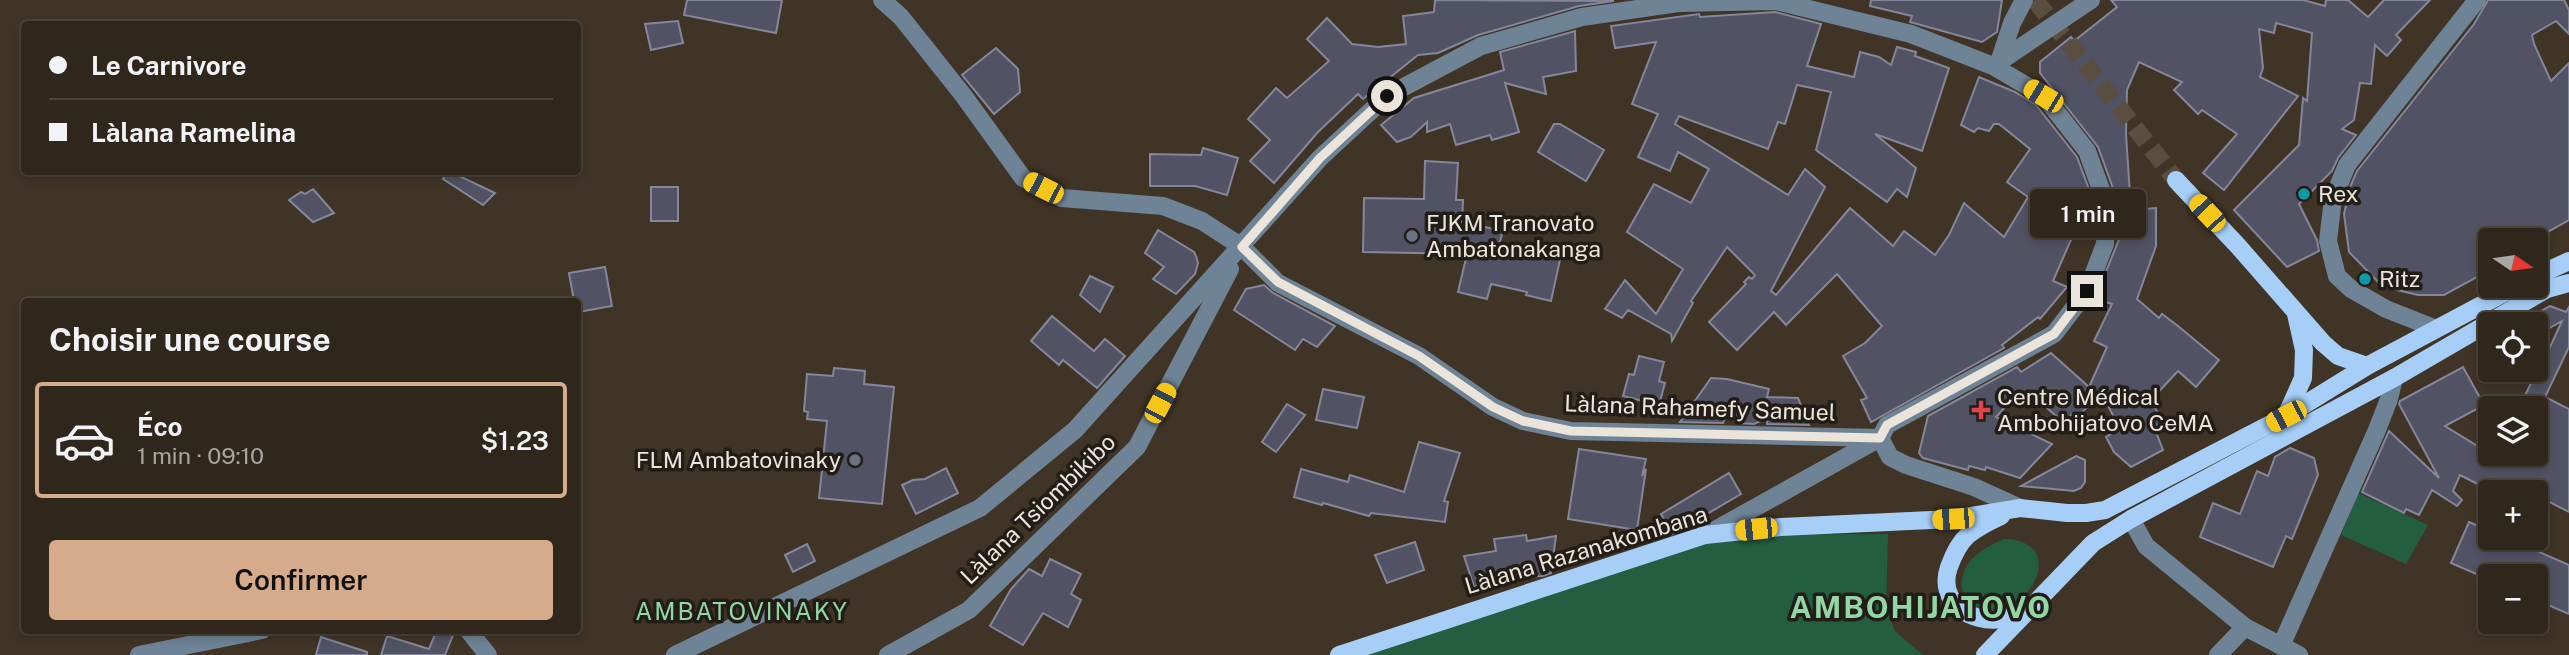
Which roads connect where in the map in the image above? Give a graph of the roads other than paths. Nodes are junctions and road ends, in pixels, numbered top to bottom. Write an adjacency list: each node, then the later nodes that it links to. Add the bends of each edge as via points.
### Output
1 (882, 0): 7 (street, Làlana Rahamefy Samuel, via 901,16 1023,178 1062,198 1163,206 1202,221)
2 (2024, 0): 5 (street)
3 (2091, 0): 5 (street)
4 (2477, 0): 13 (street, via 2347,165 2333,199 2328,241 2337,276 2386,310)
5 (1996, 64): 7 (street, via 1911,34 1776,1 1678,3 1582,17 1481,46 1387,96 1320,158); 17 (street, via 2043,96 2087,151 2107,206 2105,244 2087,291 2054,334 1887,425)
6 (2176, 180): 12 (main road)
7 (1242, 247): 17 (street, Làlana Rahamefy Samuel, via 1278,282 1419,356 1493,407 1523,421 1571,431); 28 (street, via 1075,430 980,508); 29 (street, Làlana Tsiombikibo, via 1137,447 970,610)
8 (2569, 261): 9 (main road)
9 (2548, 271)
10 (2569, 283): 15 (main road, via 2547,289)
11 (2493, 298): 13 (main road)
12 (2296, 311): 14 (main road, via 2337,356); 16 (main road, via 2304,378)
13 (2434, 328): 14 (main road)
14 (2367, 366): 16 (main road)
15 (2394, 378): 19 (main road); 25 (street, via 2377,430)
16 (2286, 416): 18 (main road, Làlana Razanakombana, via 2105,510 2067,513)
17 (1880, 438): 18 (street, via 1890,457 1906,465); 20 (street)
18 (2020, 508): 20 (main road, Làlana Razanakombana, via 1953,519); 21 (main road, via 1968,536 1953,555 1946,591 1952,602 1982,618 2001,619)
19 (2131, 519): 21 (main road, via 2093,543); 22 (street, via 2146,546)
20 (1705, 535): 30 (main road, Làlana Razanakombana)
21 (2026, 611): 31 (main road)
22 (2245, 627): 25 (street); 32 (street)
23 (242, 634): 26 (street)
24 (471, 634): 27 (street)
25 (2281, 646): 33 (street)
26 (139, 655)
27 (488, 655)
28 (675, 655)
29 (888, 655)
30 (1339, 655)
31 (1985, 655)
32 (2218, 655)
33 (2299, 655)

